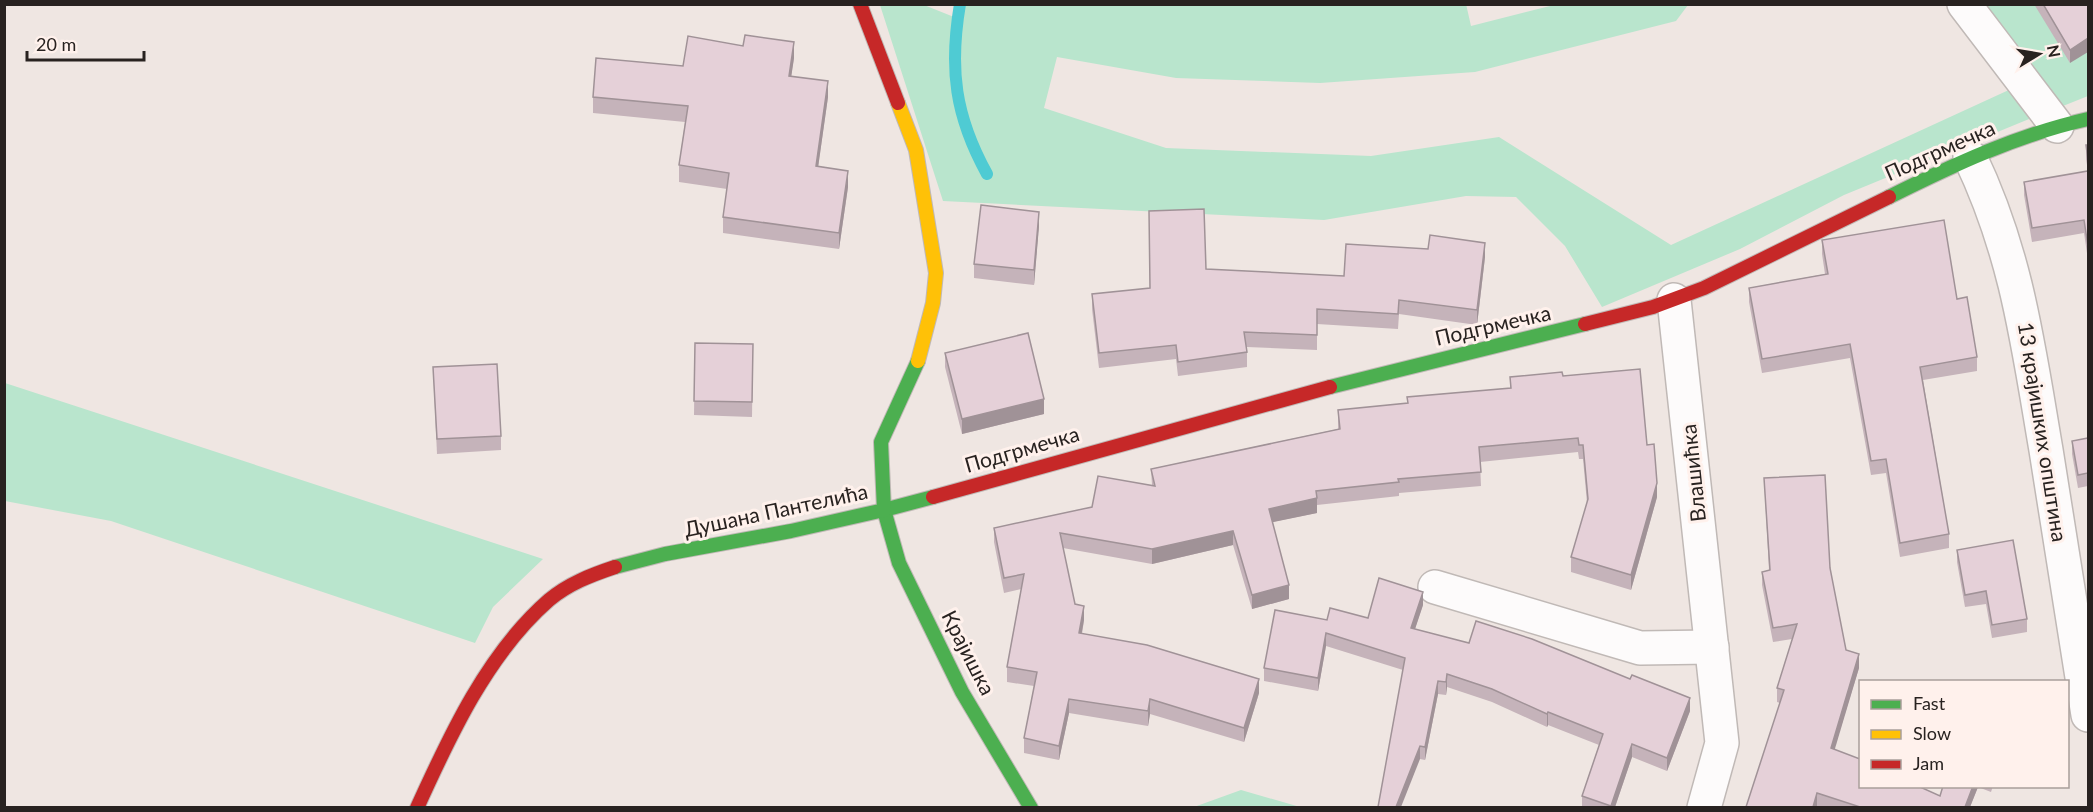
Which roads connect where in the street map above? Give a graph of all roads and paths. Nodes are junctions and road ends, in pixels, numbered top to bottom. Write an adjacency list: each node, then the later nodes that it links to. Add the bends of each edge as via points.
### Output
1 (860, 4): 7 (street, Душана Пантелића, via 916,150 936,273 933,303 918,361 881,442)
2 (1964, 4): 4 (street)
3 (2088, 120): 4 (street, Подгрмечка)
4 (2057, 126): 5 (street, Подгрмечка)
5 (1970, 157): 6 (street, Подгрмечка); 10 (street, 13 крајишких општина, via 2008,252 2025,320)
6 (1674, 300): 7 (street, Подгрмечка, via 1365,376); 9 (street, Влашићка)
7 (884, 510): 11 (street, Душана Пантелића, via 619,566 573,584 536,612 489,672 444,746); 12 (street, Крајишка, via 899,562 962,692)
8 (1435, 587): 9 (street, via 1640,648)
9 (1712, 647): 13 (street, Влашићка, via 1722,743)
10 (2088, 715)
11 (417, 807)
12 (1031, 807)
13 (1704, 807)

